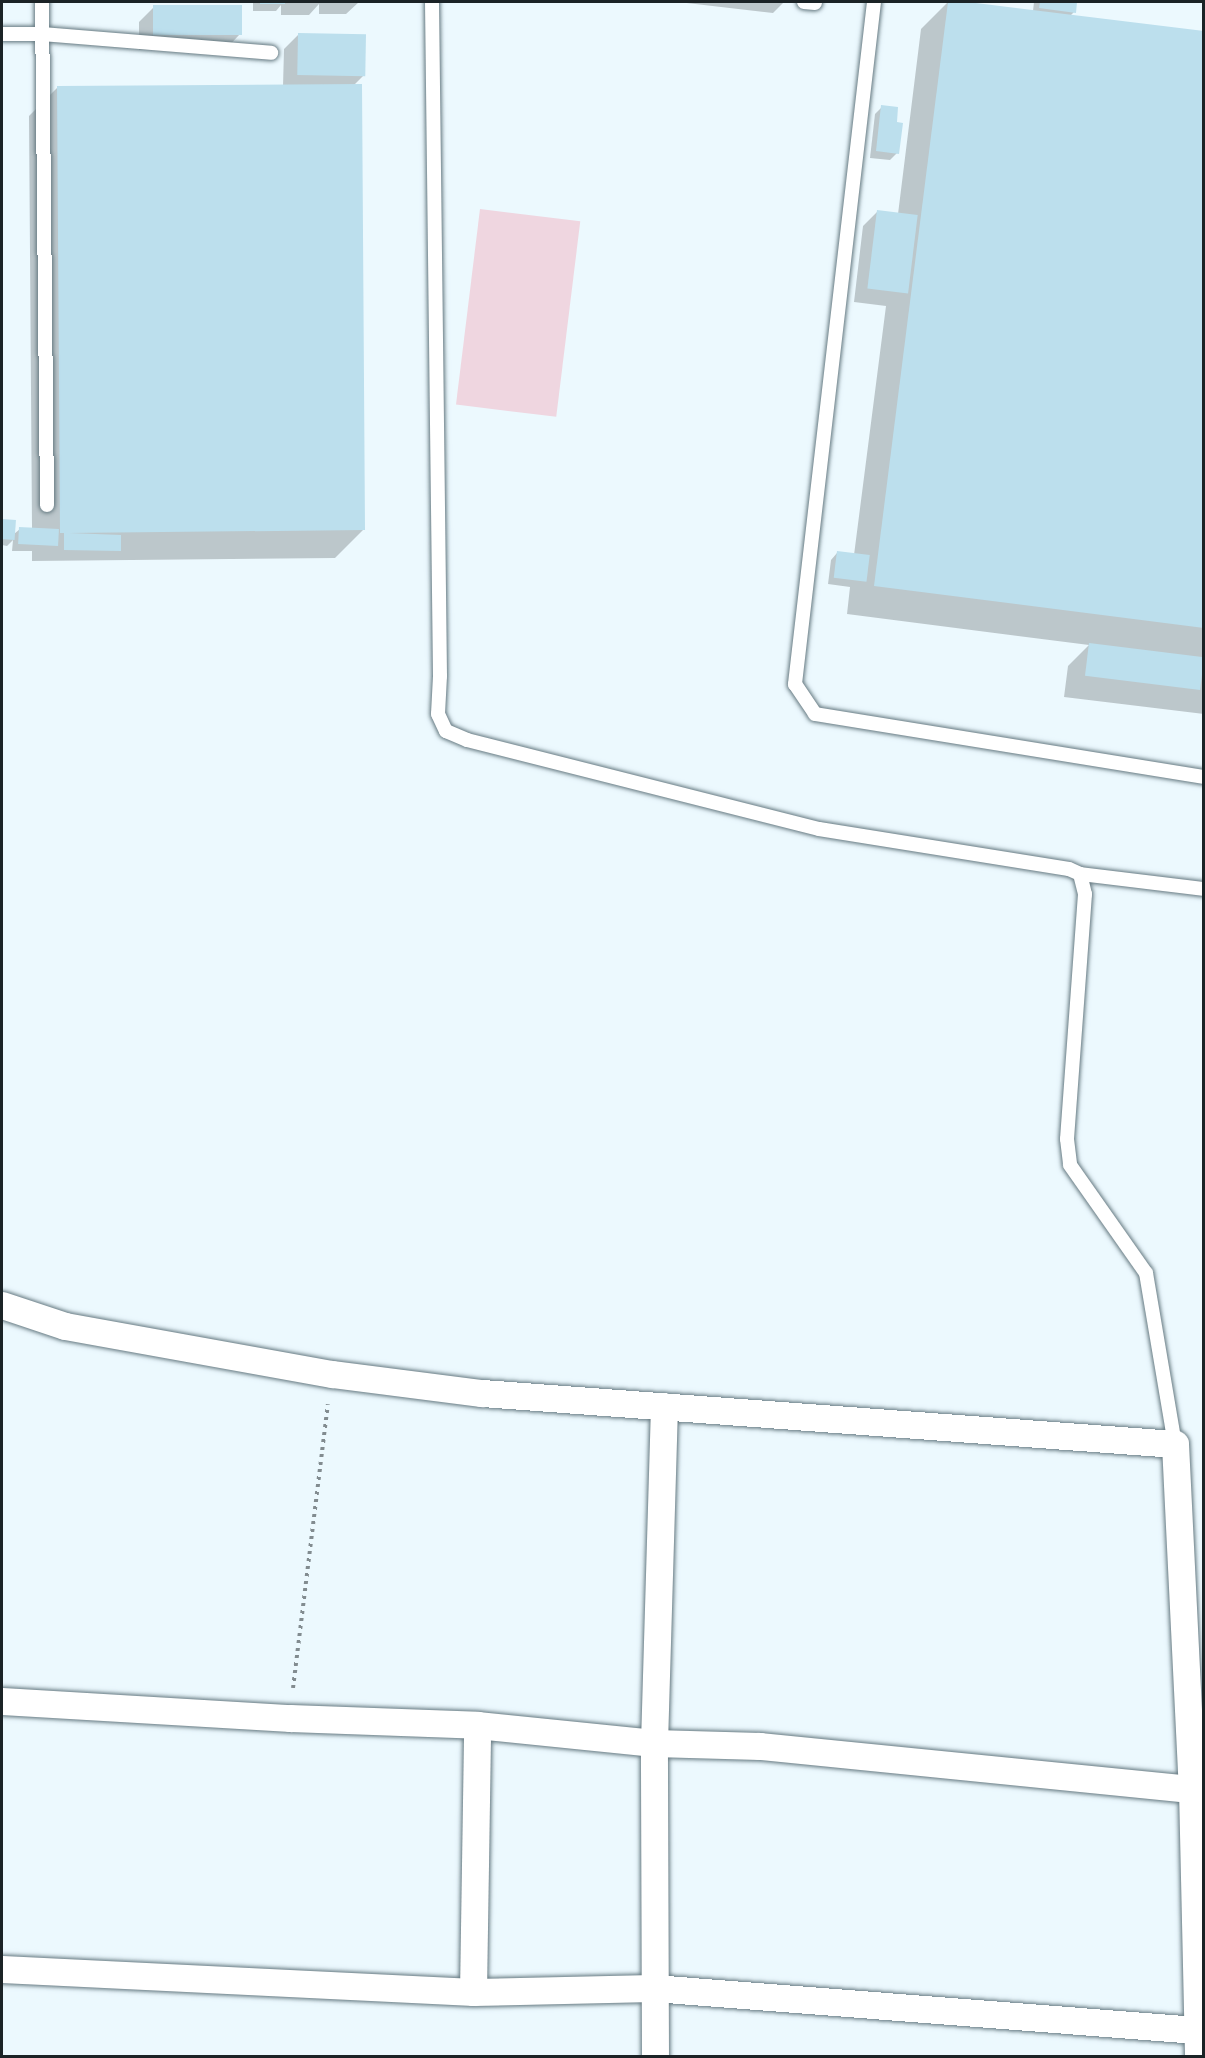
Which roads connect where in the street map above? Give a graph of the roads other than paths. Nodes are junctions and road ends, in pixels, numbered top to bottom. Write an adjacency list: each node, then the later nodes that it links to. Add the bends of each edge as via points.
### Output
1 (42, 2): 5 (lane)
2 (432, 2): 9 (lane, via 438,714 446,731 478,743 819,829 1069,869)
3 (874, 2): 8 (lane, via 795,684 815,714)
4 (2, 34): 5 (lane)
5 (42, 34): 6 (lane); 7 (lane)
6 (271, 53)
7 (47, 505)
8 (1203, 777)
9 (1080, 874): 10 (lane); 13 (lane, via 1085,894 1067,1139 1070,1165 1146,1274)
10 (1203, 889)
11 (2, 1305): 12 (street, via 65,1326 333,1374 483,1393)
12 (664, 1406): 13 (street); 16 (street)
13 (1175, 1444): 17 (street)
14 (2, 1701): 15 (street)
15 (477, 1725): 16 (street); 20 (street)
16 (654, 1743): 17 (street, via 760,1746); 19 (street)
17 (1192, 1789): 21 (street)
18 (2, 1969): 20 (street)
19 (653, 1988): 20 (street); 21 (street); 22 (street)
20 (473, 1992)
21 (1196, 2030): 23 (street)
22 (655, 2056)
23 (1198, 2056)

